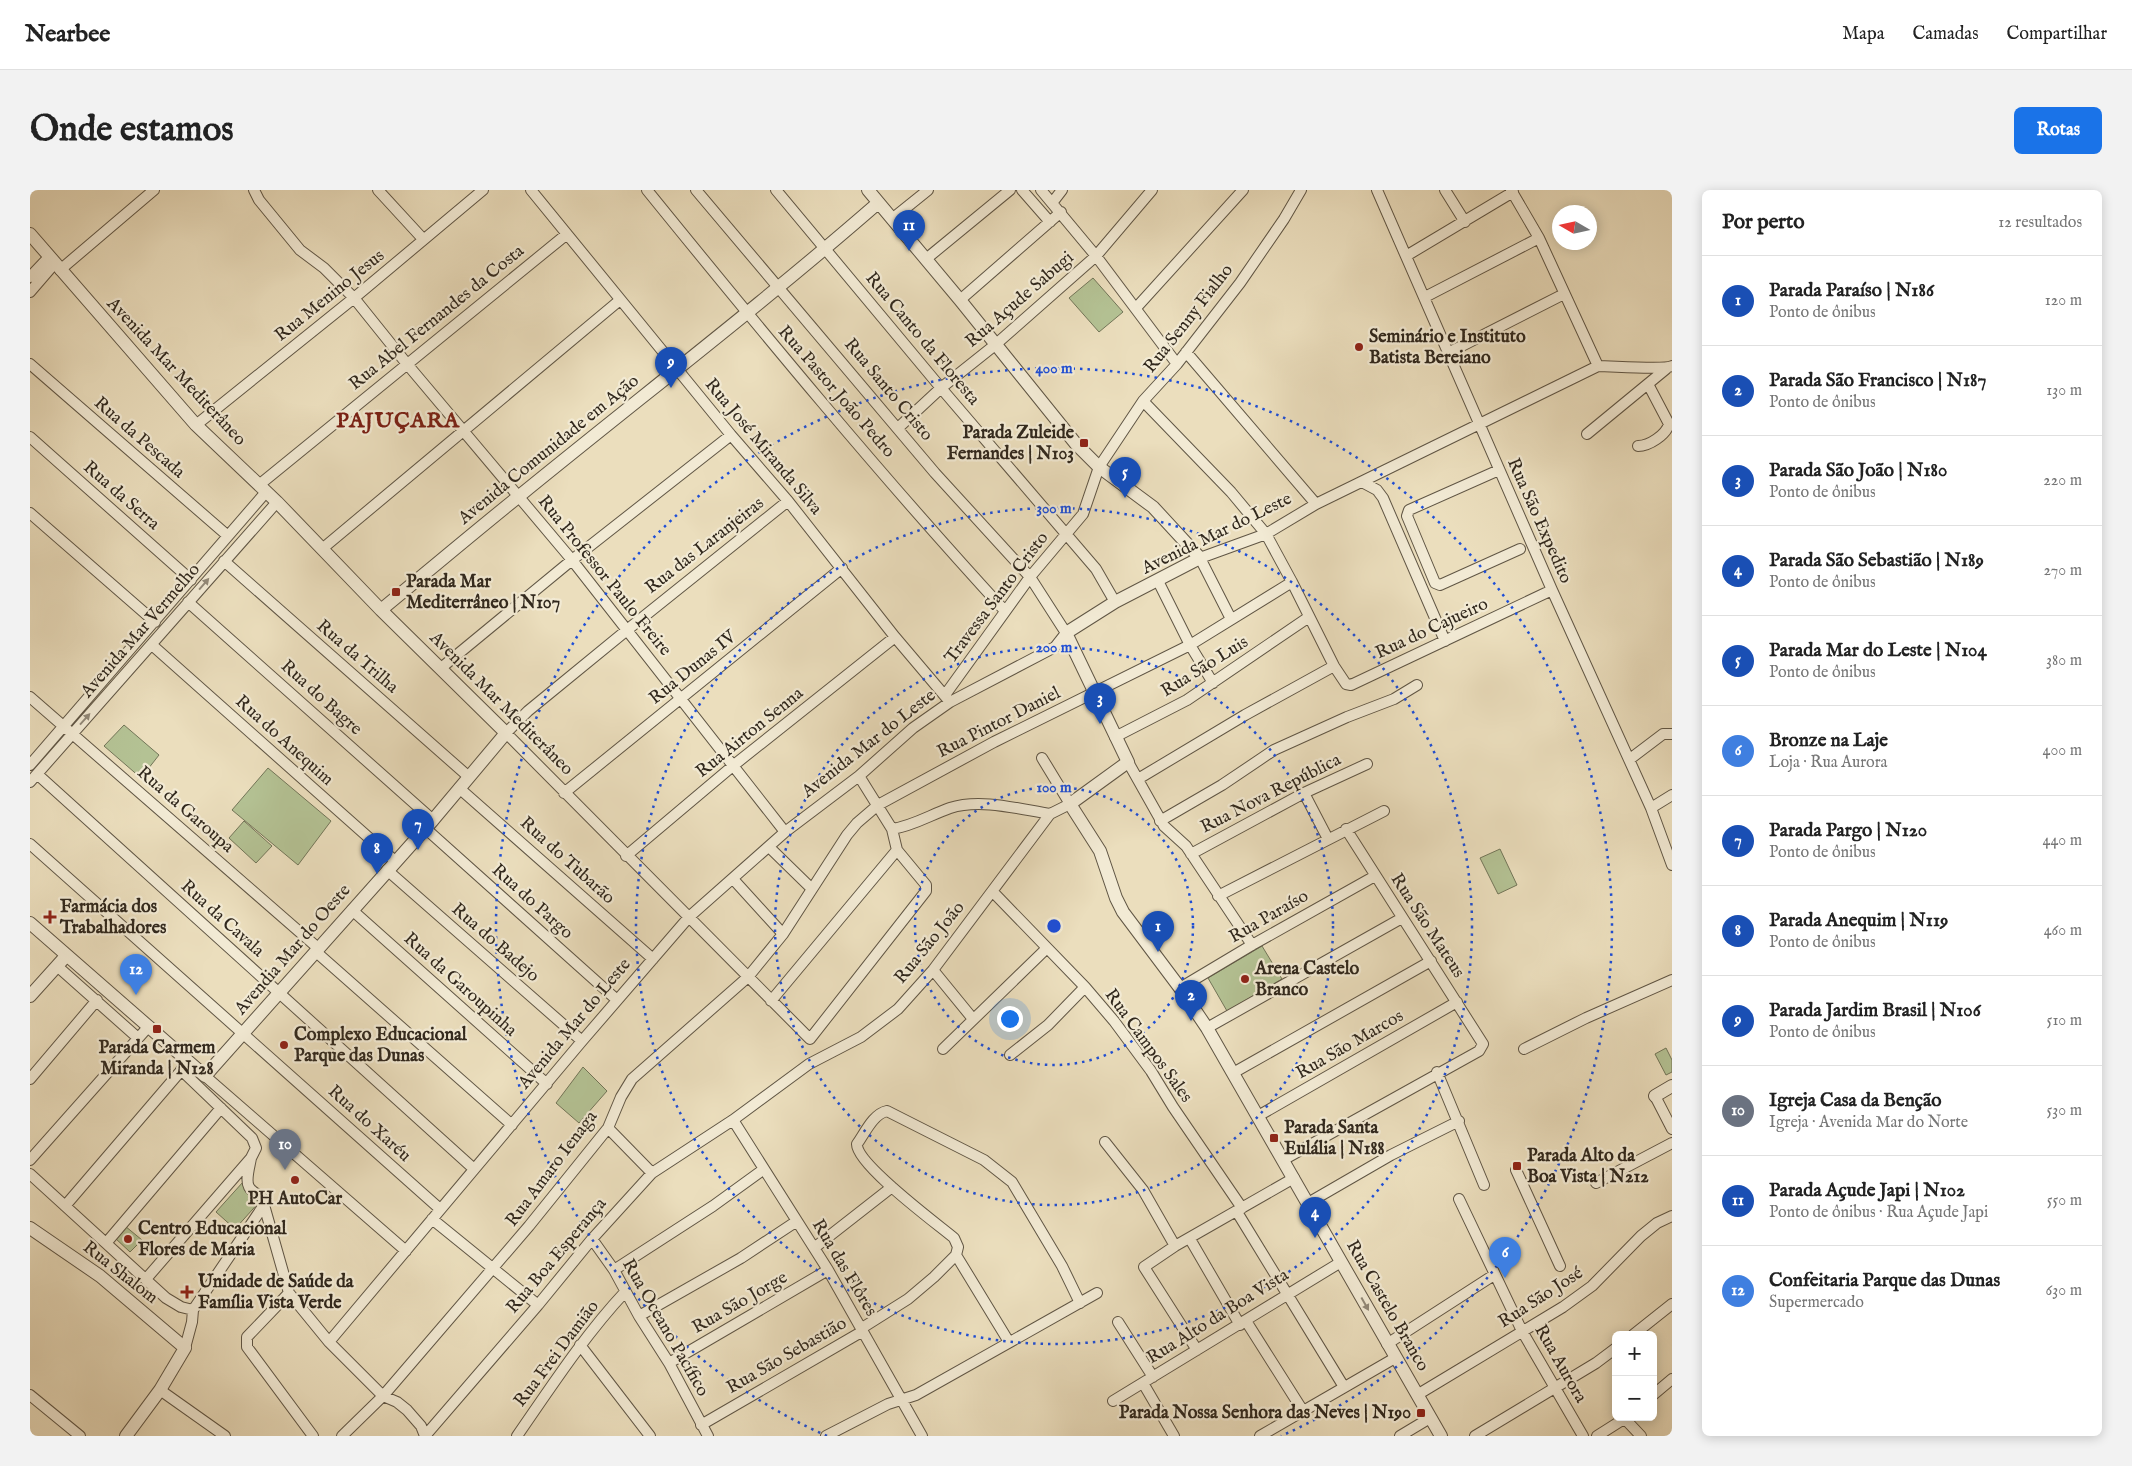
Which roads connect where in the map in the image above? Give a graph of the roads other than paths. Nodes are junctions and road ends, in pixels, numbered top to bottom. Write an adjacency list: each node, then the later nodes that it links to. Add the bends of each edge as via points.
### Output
1 (154, 190): 35 (street)
2 (254, 190): 40 (street, Rua Professor Paulo Freire, via 300,250)
3 (378, 190): 30 (street)
4 (483, 190): 30 (street, Rua Menino Jesus)
5 (531, 190): 28 (street, Rua José Miranda Silva)
6 (647, 190): 45 (street, Rua Pastor João Pedro)
7 (696, 190): 37 (street, Rua Santo Cristo)
8 (776, 190): 31 (street, Rua Canto da Floresta)
9 (868, 190): 21 (street)
10 (928, 190): 24 (street)
11 (1010, 190): 34 (street)
12 (1022, 190): 25 (street)
13 (1041, 190): 22 (street)
14 (1062, 190): 22 (street)
15 (1152, 190): 32 (street, Rua Açude Sabugi)
16 (1243, 190): 44 (street)
17 (1302, 190): 47 (street, Rua Senny Fialho, via 1240,283)
18 (1377, 190): 33 (street, Rua São Expedito)
19 (1445, 190): 26 (street)
20 (1512, 191): 26 (street); 29 (street)
21 (878, 203): 24 (street); 31 (street, Avenida Comunidade em Ação)
22 (1052, 203): 23 (street)
23 (1060, 212): 25 (street); 32 (street)
24 (892, 220): 34 (street)
25 (1050, 222): 43 (street)
26 (1465, 222): 33 (street)
27 (30, 234): 35 (street, Avenida Mar Mediterâneo)
28 (567, 234): 42 (street, Rua José Miranda Silva); 50 (street, Rua Abel Fernandes da Costa)
29 (1539, 238): 39 (street); 41 (street)
30 (423, 239): 40 (street, Rua Menino Jesus)
31 (826, 249): 37 (street, Avenida Comunidade em Ação); 56 (street, Rua Canto da Floresta)
32 (1096, 256): 44 (street); 46 (street, Rua Açude Sabugi)
33 (1406, 256): 41 (street, Rua São Expedito)
34 (926, 259): 43 (street)
35 (55, 263): 36 (street); 38 (street); 59 (street, Avenida Mar Mediterâneo)
36 (30, 277)
37 (778, 287): 45 (street, Avenida Comunidade em Ação); 60 (street, Rua Santo Cristo)
38 (30, 292)
39 (1564, 294): 48 (street); 52 (street)
40 (354, 298): 50 (street, Rua Professor Paulo Freire); 59 (street, Rua Menino Jesus)
41 (1425, 298): 48 (street, Rua São Expedito)
42 (620, 300): 54 (street, Rua José Miranda Silva); 61 (street)
43 (960, 300): 46 (street)
44 (1136, 308): 51 (street)
45 (747, 313): 54 (street, Avenida Comunidade em Ação); 92 (street, Rua Pastor João Pedro, via 951,552)
46 (995, 345): 56 (street, Rua Açude Sabugi); 66 (street, via 1076,444)
47 (1186, 352): 51 (street, Rua Senny Fialho); 73 (street)
48 (1448, 353): 58 (street, Rua São Expedito)
49 (30, 364): 77 (street, Rua da Pescada)
50 (407, 364): 61 (street, Rua Professor Paulo Freire); 69 (street, Rua Abel Fernandes da Costa)
51 (1177, 364): 57 (street, Rua Senny Fialho)
52 (1598, 366): 53 (street, Avenida Mar do Leste); 58 (street, Avenida Mar do Leste)
53 (1669, 367): 55 (street)
54 (679, 369): 63 (street, Rua José Miranda Silva); 70 (street, Avenida Comunidade em Ação)
55 (1648, 384): 62 (street); 65 (street, via 1668,421 1668,427 1652,442)
56 (941, 388): 60 (street, Rua Açude Sabugi); 75 (street, Rua Canto da Floresta)
57 (1143, 402): 66 (street, Rua Senny Fialho); 76 (street, Rua do Cajueiro, via 1231,492)
58 (1478, 424): 67 (street, Rua São Expedito); 68 (street, Avenida Mar do Leste)
59 (196, 425): 69 (street, Avenida Mar Mediterâneo)
60 (898, 428): 84 (street, Rua Santo Cristo, via 977,521)
61 (463, 429): 70 (street, Rua Professor Paulo Freire); 78 (street)
62 (1587, 434)
63 (731, 435): 71 (street, Rua José Miranda Silva); 81 (street)
64 (30, 437): 85 (street, Rua da Serra)
65 (1638, 446)
66 (1099, 467): 75 (street, Travessa Santo Cristo, via 1082,514); 80 (street, via 1153,507)
67 (1499, 470): 79 (street, via 1409,510 1407,516 1435,583 1440,585); 88 (street, Rua São Expedito)
68 (1362, 482): 73 (street, Avenida Mar do Leste); 99 (street, via 1378,490 1383,498)
69 (263, 488): 72 (street, Avenida Mar Mediterâneo); 77 (street, Avenida Mar Vermelho)
70 (518, 496): 81 (street, Rua Professor Paulo Freire); 91 (street, Avenida Comunidade em Ação)
71 (788, 501): 83 (street, Rua José Miranda Silva); 96 (street, Rua das Laranjeiras)
72 (277, 502): 78 (street, Avenida Mar Mediterâneo); 82 (street, Avenida Mar Vermelho)
73 (1316, 504): 76 (street, Avenida Mar do Leste)
74 (30, 513): 95 (street)
75 (1066, 534): 84 (street, Travessa Santo Cristo); 90 (street, Rua Canto da Floresta, via 1096,569)
76 (1266, 534): 80 (street, Avenida Mar do Leste); 87 (street, Rua do Cajueiro)
77 (228, 536): 85 (street, Avenida Mar Vermelho)
78 (322, 548): 91 (street, Avenida Mar Mediterâneo)
79 (1520, 549)
80 (1200, 558): 86 (street, Avenida Mar do Leste); 94 (street)
81 (572, 560): 96 (street, Rua Professor Paulo Freire); 103 (street)
82 (224, 561): 89 (street, Avenida Mar Vermelho, one-way to 82); 122 (street, Rua da Trilha)
83 (842, 568): 98 (street, Rua José Miranda Silva); 108 (street, Rua Dunas IV)
84 (1030, 577): 92 (street, Travessa Santo Cristo); 97 (street, Rua Santo Cristo)
85 (191, 580): 95 (street, Avenida Mar Vermelho)
86 (1158, 581): 90 (street, Avenida Mar do Leste); 101 (street)
87 (1292, 582): 93 (street, Rua do Cajueiro); 94 (street, Rua Pintor Daniel)
88 (1552, 590): 99 (street, Rua do Cajueiro); 116 (street, Rua São Expedito)
89 (188, 602): 100 (street, Avenida Mar Vermelho); 135 (street, Rua do Bagre)
90 (1115, 602): 97 (street, Avenida Mar do Leste)
91 (381, 610): 103 (street, Avenida Mar Mediterâneo)
92 (1006, 611): 109 (street, Travessa Santo Cristo)
93 (1309, 617): 102 (street, Rua do Cajueiro); 104 (street, Rua São Luis)
94 (1231, 619): 101 (street, Rua Pintor Daniel)
95 (155, 622): 110 (street, Avenida Mar Vermelho)
96 (627, 630): 108 (street, Rua Professor Paulo Freire); 112 (street, Rua das Laranjeiras)
97 (1066, 633): 106 (street, Rua Santo Cristo); 109 (street, Avenida Mar do Leste, via 1055,647)
98 (895, 636): 109 (street, Rua José Miranda Silva); 120 (street, Rua Airton Senna)
99 (1445, 641): 102 (street, Rua do Cajueiro, via 1352,685 1343,682)
100 (152, 645): 111 (street, Avenida Mar Vermelho, one-way to 100); 146 (street, Rua do Anequim)
101 (1190, 645): 104 (street); 106 (street, Rua Pintor Daniel)
102 (1334, 666): 124 (street)
103 (441, 668): 112 (street, Avenida Mar Mediterâneo)
104 (1213, 683): 114 (street, Rua São Luis)
105 (1417, 685): 134 (street, via 1394,699 1274,750)
106 (1094, 694): 114 (street, Rua Santo Cristo); 130 (street, Rua Pintor Daniel, via 994,742)
107 (30, 697): 110 (street, Rua da Garoupa)
108 (682, 698): 120 (street, Rua Professor Paulo Freire); 126 (street, Rua Dunas IV)
109 (947, 699): 121 (street, Avenida Mar do Leste)
110 (64, 726): 111 (street, Rua da Garoupa); 119 (street, Avenida Mar Vermelho)
111 (73, 733): 123 (street, Avenida Mar Vermelho); 159 (street, Rua da Garoupa)
112 (506, 733): 122 (street, Avendia Mar do Oeste); 126 (street, Avenida Mar Mediterâneo)
113 (1667, 734): 116 (street)
114 (1115, 737): 117 (street, Rua Santo Cristo)
115 (1042, 758): 129 (street, Rua Castelo Branco)
116 (1630, 759): 131 (street, Rua São Expedito)
117 (1128, 762): 124 (street); 129 (street, Rua São João)
118 (1367, 764): 127 (street, Rua Nova República)
119 (30, 766)
120 (734, 766): 138 (street, Rua Professor Paulo Freire); 144 (street, Rua Airton Senna)
121 (859, 776): 130 (street); 138 (street, Avenida Mar do Leste)
122 (469, 777): 125 (street, Avendia Mar do Oeste)
123 (33, 778): 169 (street, Rua da Cavala)
124 (1138, 779): 134 (street)
125 (459, 788): 135 (street, Avendia Mar do Oeste); 161 (street, Rua do Tubarão)
126 (564, 793): 144 (street, Avenida Mar Mediterâneo)
127 (1304, 794): 139 (street); 143 (street, Rua Nova República)
128 (1672, 795): 131 (street)
129 (1070, 804): 133 (street, Rua São João); 168 (street, Rua Castelo Branco, via 1100,851 1123,912)
130 (878, 805): 136 (street); 149 (street, Rua Amaro Ienaga, via 847,835)
131 (1652, 808): 145 (street, Rua São Expedito)
132 (1384, 811): 137 (street)
133 (1050, 814): 136 (street, via 965,804); 150 (street, Rua São João)
134 (1160, 821): 143 (street)
135 (429, 824): 146 (street, Avendia Mar do Oeste); 172 (street, Rua do Pargo)
136 (892, 829): 142 (street)
137 (1346, 830): 139 (street); 147 (street, Rua São Mateus)
138 (785, 832): 141 (street, Avenida Mar do Leste)
139 (1328, 839): 151 (street)
140 (30, 844): 178 (street, Rua do Xaréu)
141 (769, 847): 148 (street, Avenida Mar do Leste); 149 (street)
142 (896, 850): 173 (street); 180 (street, Rua São João, via 926,885 926,894)
143 (1191, 854): 151 (street)
144 (626, 856): 153 (street, Avenida Mar Mediterâneo)
145 (1671, 858)
146 (391, 866): 152 (street, Avendia Mar do Oeste); 181 (street, Rua do Badejo)
147 (1375, 876): 154 (street, Rua São Mateus); 157 (street, Rua Paraíso)
148 (733, 879): 153 (street, Avenida Mar do Leste); 156 (street)
149 (812, 889): 156 (street, Rua Amaro Ienaga)
150 (993, 892): 158 (street, Rua Campos Sales); 164 (street, Rua São João)
151 (1218, 896): 157 (street)
152 (352, 910): 159 (street, Avendia Mar do Oeste); 190 (street, Rua da Garoupinha)
153 (689, 917): 161 (street, Avenida Mar do Leste); 165 (street, Avenida Mar Mediterâneo)
154 (1402, 918): 162 (street, Rua São Mateus); 177 (street)
155 (30, 923): 160 (street)
156 (783, 934): 165 (street, Rua Amaro Ienaga)
157 (1252, 945): 168 (street, Rua Paraíso)
158 (1047, 948): 167 (street, Rua Campos Sales); 175 (street)
159 (317, 949): 169 (street, Avendia Mar do Oeste); 197 (street, Rua da Garoupa)
160 (66, 956): 163 (street); 176 (street)
161 (653, 959): 172 (street, Avenida Mar do Leste)
162 (1431, 961): 174 (street, Rua São Mateus); 186 (street)
163 (57, 966): 170 (street); 171 (street)
164 (933, 970): 175 (street); 195 (street, Rua São João, via 898,1009 861,1038 809,1064)
165 (748, 977): 173 (street, Avenida Mar Mediterâneo); 198 (street, Rua Amaro Ienaga, via 632,1079)
166 (1672, 980): 183 (street)
167 (1085, 987): 184 (street, via 1048,1024); 219 (street, Rua Campos Sales, via 1151,1071)
168 (1180, 988): 177 (street, Rua Castelo Branco)
169 (280, 993): 178 (street, Avendia Mar do Oeste); 206 (street, Rua da Cavala)
170 (30, 996)
171 (97, 1000): 179 (street); 189 (street)
172 (617, 1000): 181 (street, Avenida Mar do Leste)
173 (771, 1001): 180 (street, Avenida Mar Mediterâneo)
174 (1457, 1002): 187 (street, Rua São Mateus, via 1483,1044 1479,1050); 194 (street, Rua São Marcos)
175 (973, 1019): 182 (street)
176 (149, 1026): 179 (street); 185 (street)
177 (1207, 1028): 186 (street, Rua Castelo Branco)
178 (243, 1033): 188 (street, Avendia Mar do Oeste); 218 (street, Rua do Xaréu)
179 (138, 1038): 203 (street)
180 (810, 1039)
181 (582, 1041): 190 (street, Avenida Mar do Leste)
182 (943, 1049)
183 (1524, 1049)
184 (1010, 1055)
185 (185, 1066): 188 (street); 193 (street); 217 (street)
186 (1233, 1072): 194 (street, Rua Castelo Branco)
187 (1438, 1072): 196 (street); 204 (street)
188 (205, 1076): 229 (street)
189 (30, 1079)
190 (547, 1084): 197 (street, Avenida Mar do Leste)
191 (1672, 1086): 192 (street)
192 (1655, 1096): 199 (street)
193 (221, 1108): 202 (street, via 252,1138 256,1148); 226 (street)
194 (1258, 1116): 204 (street, Rua Castelo Branco)
195 (734, 1120): 205 (street, Rua das Flôres); 208 (street, Rua Boa Esperança)
196 (1459, 1121): 212 (street); 215 (street)
197 (512, 1125): 206 (street, Avenida Mar do Leste)
198 (608, 1128): 208 (street); 233 (street, Rua Amaro Ienaga)
199 (1672, 1129)
200 (1105, 1142): 227 (street, via 1143,1190)
201 (1672, 1143): 211 (street)
202 (252, 1156): 216 (street, via 248,1184 262,1197); 237 (street)
203 (30, 1160)
204 (1283, 1160): 210 (street, Rua Castelo Branco)
205 (764, 1169): 222 (street, Rua das Flôres); 234 (street, via 699,1216)
206 (474, 1170): 218 (street, Avenida Mar do Leste)
207 (1516, 1170): 232 (street)
208 (652, 1172): 224 (street, Rua Boa Esperança)
209 (30, 1174): 217 (street)
210 (1294, 1178): 215 (street, Rua Castelo Branco); 219 (street)
211 (1596, 1183)
212 (1484, 1186)
213 (892, 1187): 228 (street); 230 (street, via 954,1238 958,1247); 242 (street, via 861,1156 857,1144 876,1117 892,1112 984,1160 1012,1182)
214 (1459, 1199): 236 (street, Rua Aurora)
215 (1308, 1203): 231 (street, Rua Castelo Branco)
216 (264, 1205): 240 (street); 245 (street)
217 (65, 1206): 226 (street)
218 (440, 1209): 221 (street, Avenida Mar do Leste)
219 (1240, 1210): 225 (street); 241 (street, Rua Campos Sales)
220 (1672, 1216): 250 (street, Rua São José, via 1641,1236 1592,1286)
221 (432, 1219): 229 (street, Avenida Mar do Leste); 233 (street)
222 (797, 1221): 228 (street, Rua das Flôres); 246 (street, via 741,1258)
223 (30, 1228): 256 (street, Rua Shalom, via 100,1276)
224 (592, 1239): 234 (street, Rua Oceano Pacífico); 244 (street, Rua Boa Esperança)
225 (1190, 1239): 227 (street); 248 (street)
226 (107, 1242): 237 (street)
227 (1175, 1246): 257 (street, via 1144,1267)
228 (814, 1248): 235 (street, Rua das Flôres)
229 (406, 1251): 252 (street, Avenida Mar do Leste)
230 (956, 1255): 249 (street, Rua São Sebastião, via 908,1299); 253 (street)
231 (1341, 1262): 241 (street, Rua Alto da Boa Vista); 254 (street, Rua Castelo Branco, one-way to 254)
232 (1560, 1266)
233 (494, 1269): 244 (street); 270 (street, Rua Amaro Ienaga)
234 (614, 1270): 238 (street, Rua Oceano Pacífico)
235 (828, 1270): 249 (street, Rua das Flôres); 260 (street, Rua São Jorge)
236 (1494, 1275): 250 (street, Rua Aurora); 254 (street)
237 (146, 1279): 245 (street, via 174,1303)
238 (625, 1292): 246 (street, Rua Oceano Pacífico); 255 (street, Rua Frei Damião)
239 (1097, 1293): 242 (street)
240 (289, 1294): 252 (street); 281 (street, via 247,1338 247,1347)
241 (1287, 1295): 248 (street, Rua Alto da Boa Vista); 264 (street, Rua Campos Sales)
242 (1080, 1303): 253 (street)
243 (1672, 1304): 251 (street)
244 (538, 1305): 283 (street, Rua Boa Esperança)
245 (193, 1310): 256 (street)
246 (639, 1316): 260 (street, Rua Oceano Pacífico)
247 (1118, 1322): 261 (street)
248 (1243, 1323): 257 (street, Rua Alto da Boa Vista); 273 (street)
249 (862, 1329): 271 (street, Rua das Flôres); 277 (street, Rua São Sebastião)
250 (1522, 1331): 265 (street, Rua Aurora); 268 (street, Rua São José)
251 (1638, 1331)
252 (329, 1342): 270 (street)
253 (1009, 1342): 271 (street, via 916,1395)
254 (1387, 1344): 259 (street, Rua Castelo Branco)
255 (580, 1345): 284 (street, Rua Frei Damião); 285 (street)
256 (186, 1348): 266 (street)
257 (1197, 1350): 261 (street, Rua Alto da Boa Vista)
258 (1612, 1351): 265 (street)
259 (1395, 1358): 264 (street); 268 (street, Rua Castelo Branco)
260 (669, 1363): 277 (street, Rua Oceano Pacífico)
261 (1153, 1378): 263 (street, Rua Alto da Boa Vista)
262 (1672, 1379): 267 (street)
263 (1143, 1383): 272 (street, Rua Alto da Boa Vista); 289 (street)
264 (1344, 1387): 273 (street)
265 (1555, 1389): 293 (street); 294 (street, Rua Aurora)
266 (160, 1390): 279 (street); 280 (street)
267 (1657, 1392)
268 (1417, 1395): 274 (street, Rua Castelo Branco)
269 (30, 1396): 278 (street)
270 (383, 1396): 282 (street, Rua Amaro Ienaga); 283 (street, via 407,1410)
271 (901, 1399): 287 (street); 288 (street, Rua das Flôres)
272 (1114, 1401)
273 (1303, 1411): 290 (street)
274 (1430, 1418): 291 (street); 292 (street, Rua Castelo Branco)
275 (1621, 1421): 295 (street)
276 (1628, 1421): 296 (street)
277 (701, 1425): 286 (street, Rua Oceano Pacífico)
278 (80, 1436)
279 (126, 1436)
280 (225, 1436)
281 (313, 1436)
282 (342, 1436)
283 (425, 1436)
284 (517, 1436)
285 (650, 1436)
286 (708, 1436)
287 (826, 1436)
288 (922, 1436)
289 (1174, 1436)
290 (1260, 1436)
291 (1400, 1436)
292 (1441, 1436)
293 (1475, 1436)
294 (1583, 1436)
295 (1597, 1436)
296 (1641, 1436)

